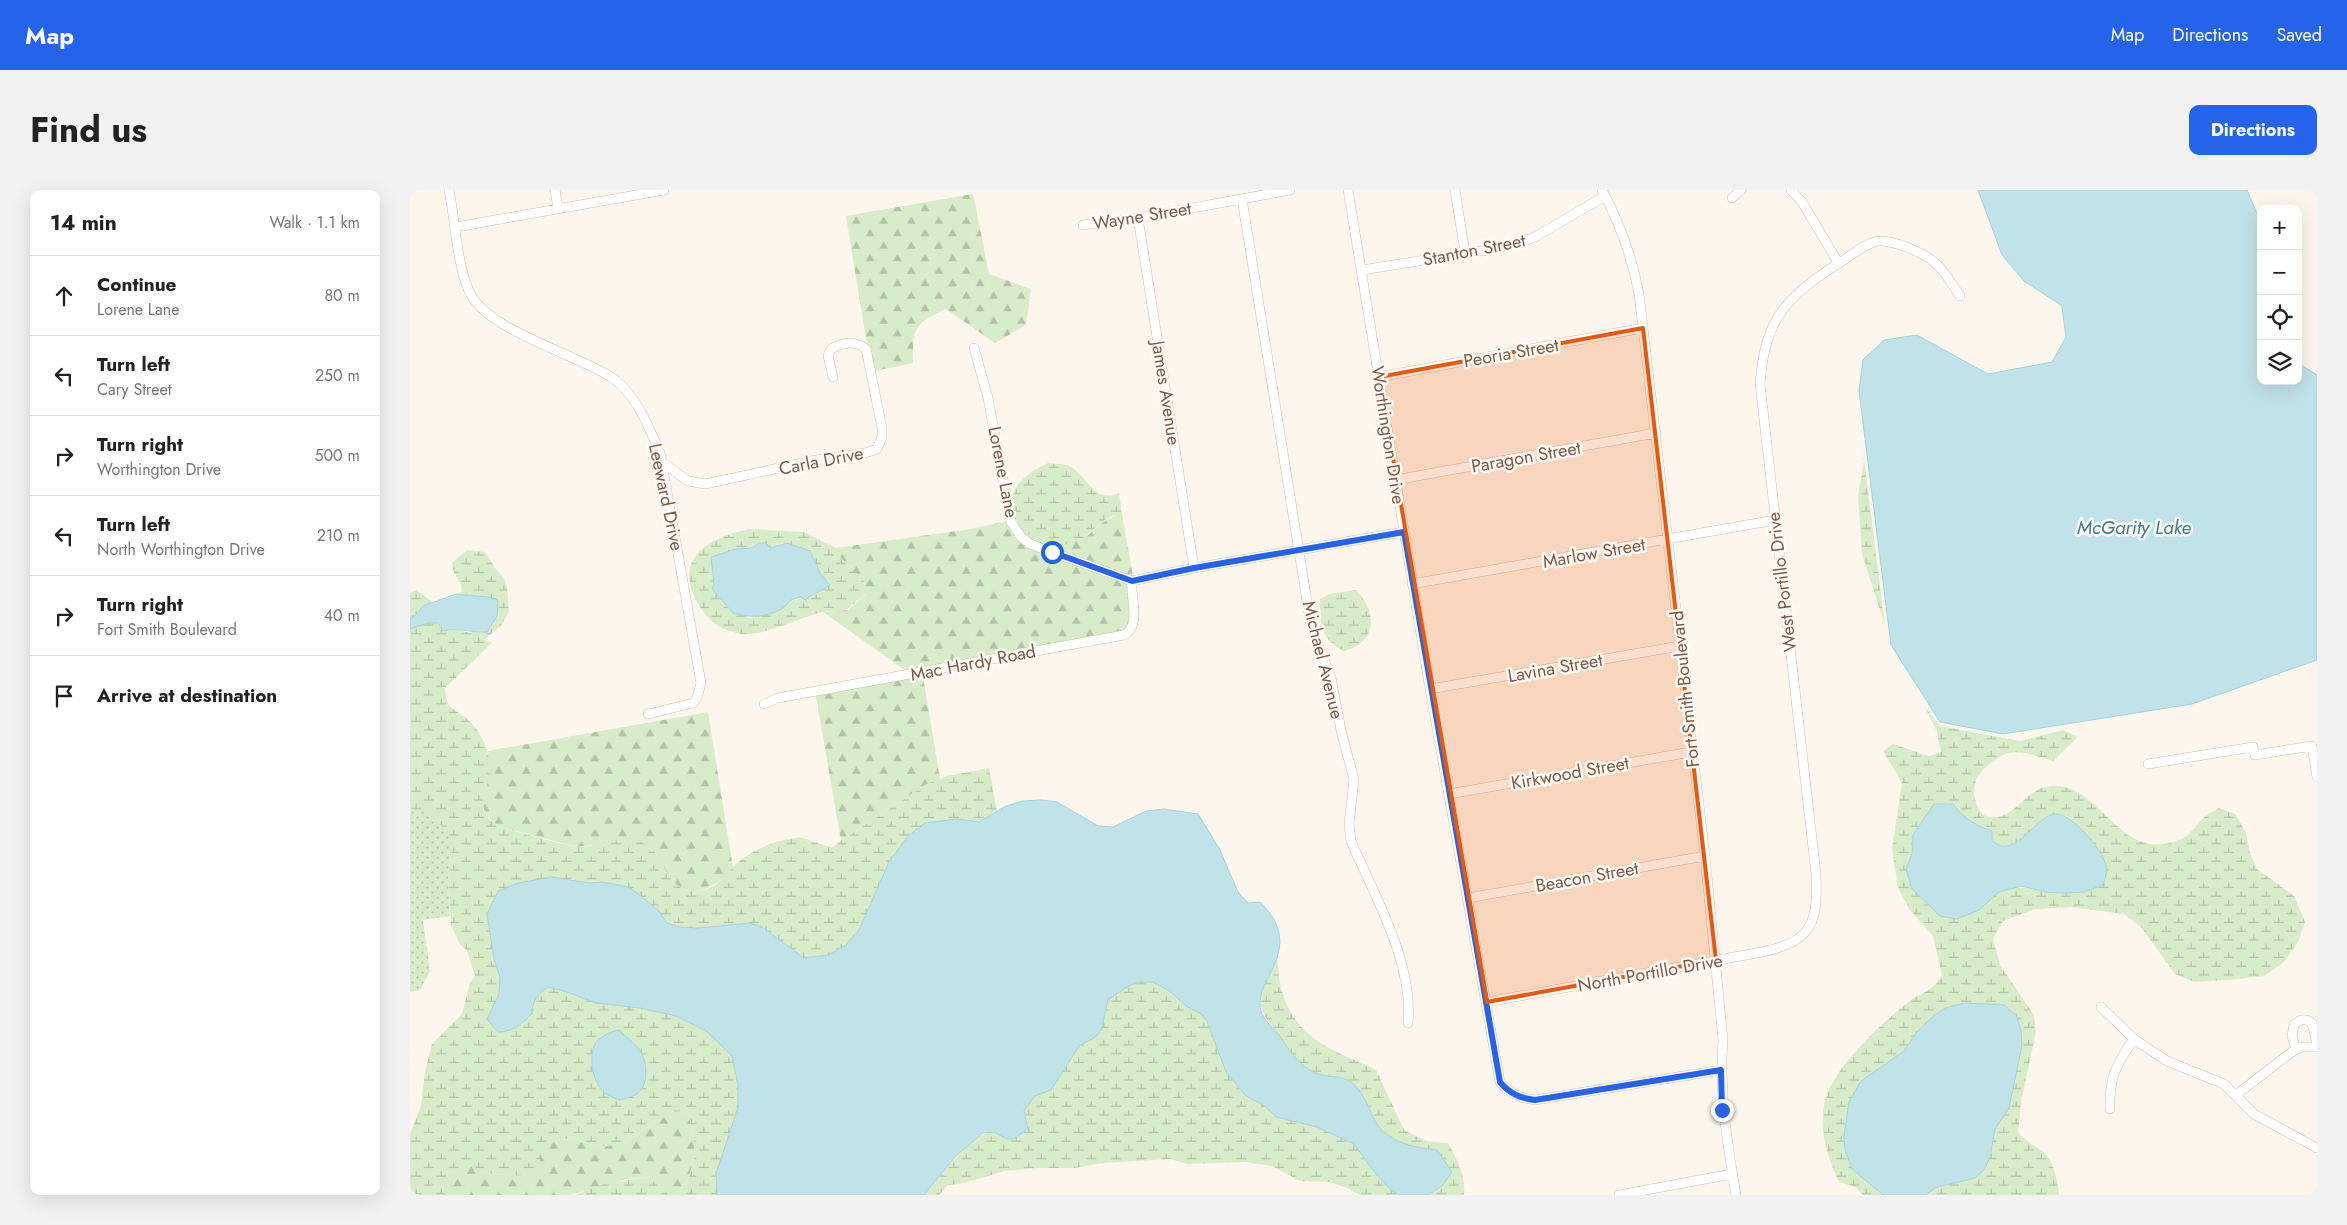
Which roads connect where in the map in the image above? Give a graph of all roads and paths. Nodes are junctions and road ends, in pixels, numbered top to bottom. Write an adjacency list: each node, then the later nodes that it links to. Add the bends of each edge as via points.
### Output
1 (449, 190): 15 (street, Leeward Drive)
2 (555, 190): 12 (street)
3 (664, 190): 12 (street)
4 (1290, 190): 11 (street, Wayne Street)
5 (1348, 190): 18 (street, Worthington Drive)
6 (1455, 190): 16 (street)
7 (1741, 190): 10 (street)
8 (1792, 190): 17 (street)
9 (1603, 193): 16 (street, Stanton Street, via 1535,238); 20 (street, Fort Smith Boulevard, via 1633,262)
10 (1732, 198)
11 (1242, 199): 13 (street, Wayne Street); 30 (street, Michael Avenue)
12 (558, 208): 15 (street)
13 (1138, 218): 14 (street, Wayne Street); 31 (street, James Avenue)
14 (1083, 225)
15 (456, 228): 25 (street, Leeward Drive, via 469,292 480,308 502,324 615,380 647,423)
16 (1465, 253): 18 (street, Stanton Street)
17 (1839, 264): 19 (street, West Portillo Drive, via 1876,236 1935,263); 27 (street, West Portillo Drive, via 1799,290 1776,318 1762,358 1760,384)
18 (1362, 270): 23 (street, Worthington Drive)
19 (1960, 296)
20 (1643, 328): 23 (street, Peoria Street); 24 (street, Fort Smith Boulevard)
21 (974, 348): 32 (street, Lorene Lane, via 990,408 1011,522 1016,531 1030,544)
22 (833, 377): 25 (street, Carla Drive, via 828,356 831,349 846,342 866,349 882,428 877,449 865,454 816,460 705,484 688,481)
23 (1379, 377): 26 (street, Worthington Drive)
24 (1656, 433): 26 (street, Paragon Street); 29 (street, Fort Smith Boulevard)
25 (662, 462): 37 (street, Leeward Drive, via 701,683 693,703)
26 (1395, 480): 28 (street, Worthington Drive)
27 (1775, 520): 29 (street, Marlow Street); 44 (street, West Portillo Drive, via 1816,874 1817,899)
28 (1404, 532): 30 (street); 33 (street, Worthington Drive)
29 (1667, 540): 33 (street, Marlow Street); 34 (street, Fort Smith Boulevard)
30 (1299, 550): 31 (street); 48 (street, Michael Avenue, via 1311,626 1331,678 1354,779 1349,824 1351,840 1402,963)
31 (1194, 568): 32 (street)
32 (1132, 581): 36 (street, Mac Hardy Road, via 1133,626 1124,635 778,698)
33 (1412, 584): 35 (street, Worthington Drive)
34 (1680, 646): 35 (street, Lavina Street); 38 (street, Fort Smith Boulevard)
35 (1430, 690): 41 (street, Worthington Drive)
36 (764, 704)
37 (648, 714)
38 (1691, 752): 41 (street, Kirkwood Street); 42 (street, Fort Smith Boulevard)
39 (2148, 764): 40 (street, via 2253,747 2255,755 2312,746)
40 (2317, 777)
41 (1449, 794): 43 (street, Worthington Drive)
42 (1705, 856): 43 (street, Beacon Street); 45 (street, Fort Smith Boulevard)
43 (1468, 898): 46 (street, Worthington Drive)
44 (1808, 931): 45 (street, North Portillo Drive, via 1783,948)
45 (1716, 960): 46 (street, North Portillo Drive); 52 (street, Fort Smith Boulevard, via 1723,1040)
46 (1487, 1002): 52 (street, Worthington Drive, via 1500,1082 1507,1091 1521,1098 1535,1100)
47 (2100, 1007): 49 (street)
48 (1408, 1023)
49 (2134, 1039): 53 (street, via 2167,1061 2224,1084); 54 (street, via 2117,1061)
50 (2317, 1045): 51 (street); 51 (street, via 2312,1023 2301,1020 2296,1022 2293,1030)
51 (2296, 1049): 53 (street)
52 (1721, 1070): 56 (street, Fort Smith Boulevard, via 1722,1110)
53 (2236, 1095): 55 (street, via 2254,1114)
54 (2110, 1109)
55 (2317, 1148)
56 (1732, 1174): 57 (street); 58 (street, Fort Smith Boulevard)
57 (1624, 1194)
58 (1736, 1195)

